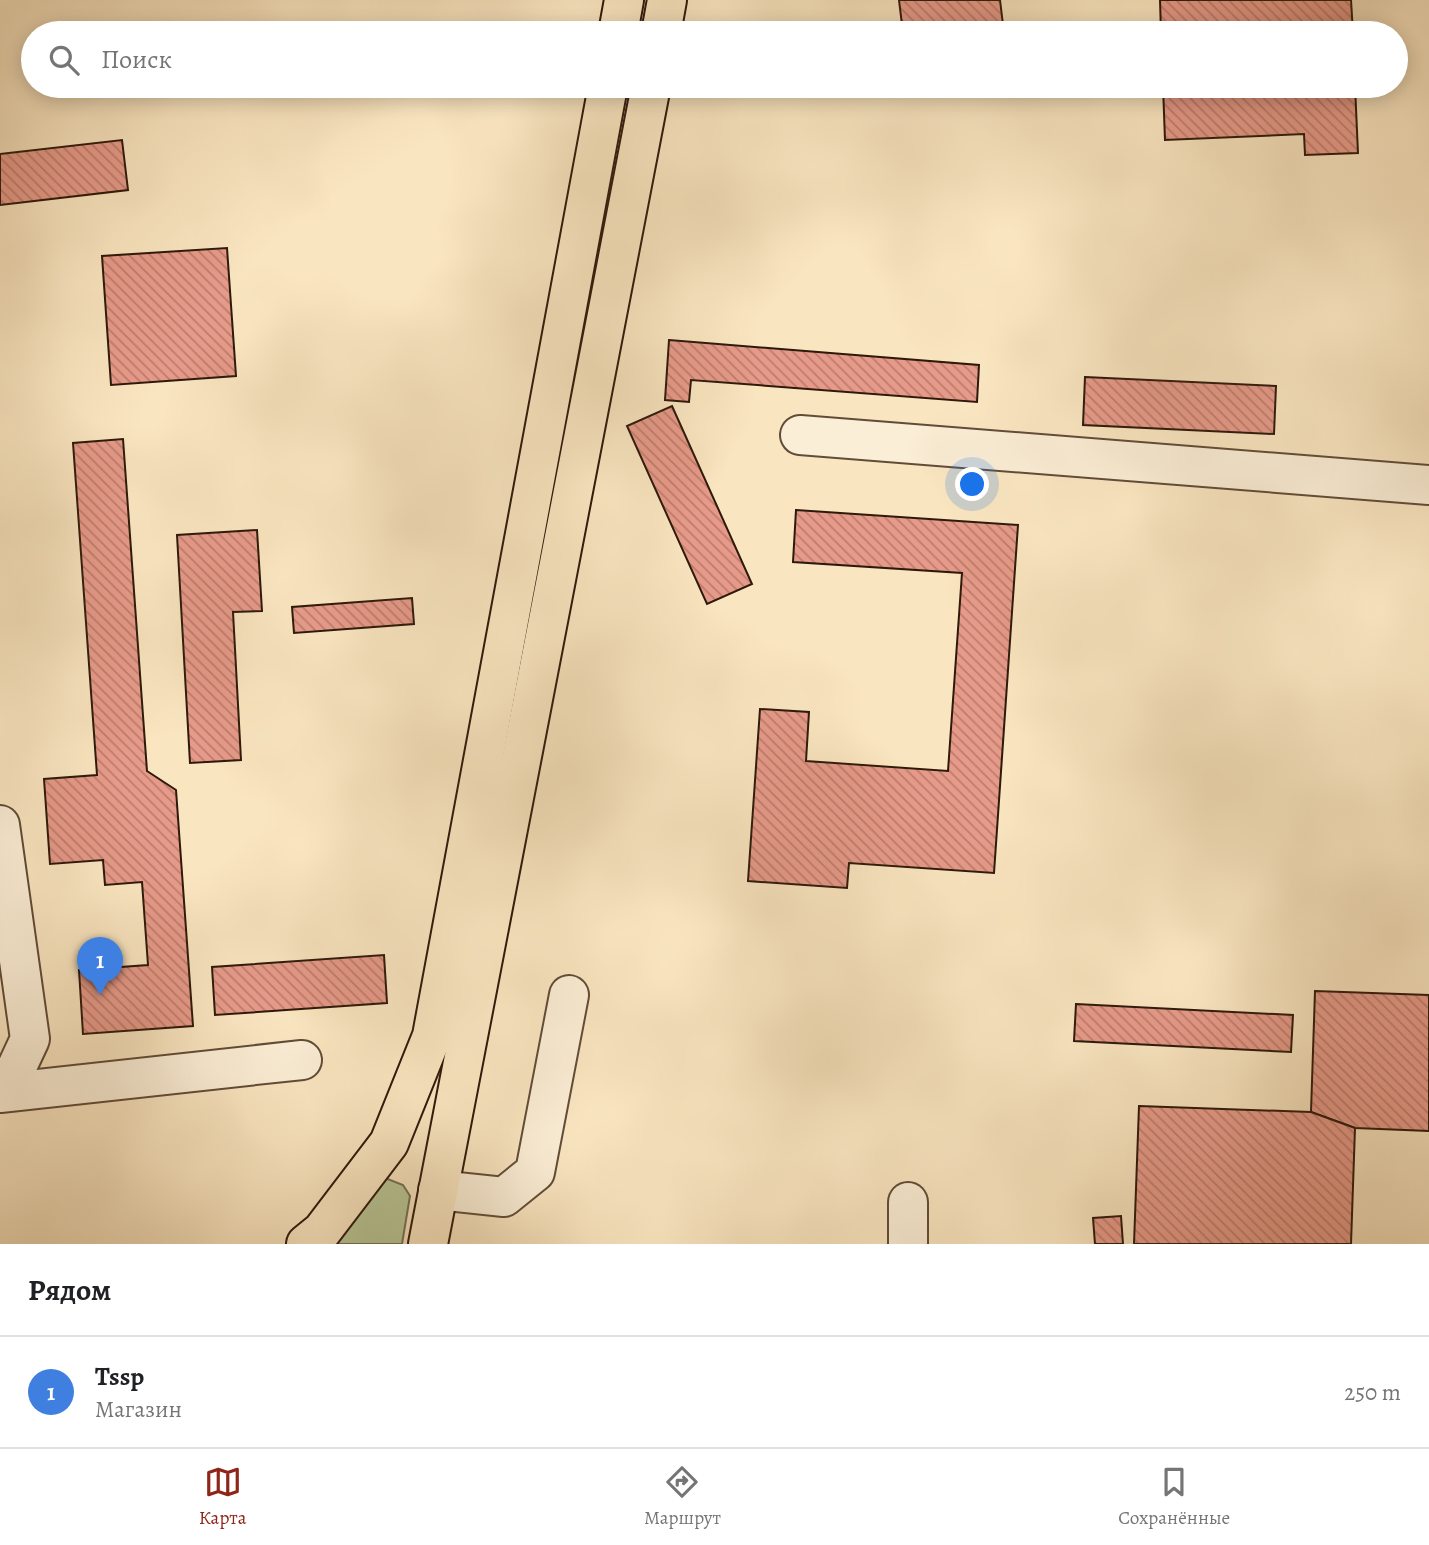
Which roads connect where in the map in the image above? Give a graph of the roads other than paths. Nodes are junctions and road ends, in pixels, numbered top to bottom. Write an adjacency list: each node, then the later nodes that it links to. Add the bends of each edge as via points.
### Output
1 (624, 0): 3 (main road)
2 (667, 0): 4 (main road)
3 (620, 21)
4 (663, 21)
5 (606, 98): 16 (main road, via 432,1037 389,1143 322,1231)
6 (649, 98): 14 (main road)
7 (800, 435): 8 (lane)
8 (1429, 485)
9 (0, 825): 12 (lane, via 30,1038 16,1069)
10 (569, 995): 14 (lane, via 535,1172 504,1197)
11 (302, 1060): 13 (lane)
12 (0, 1084)
13 (0, 1093)
14 (438, 1190): 17 (main road)
15 (908, 1202): 18 (lane)
16 (306, 1244)
17 (428, 1244)
18 (908, 1244)

